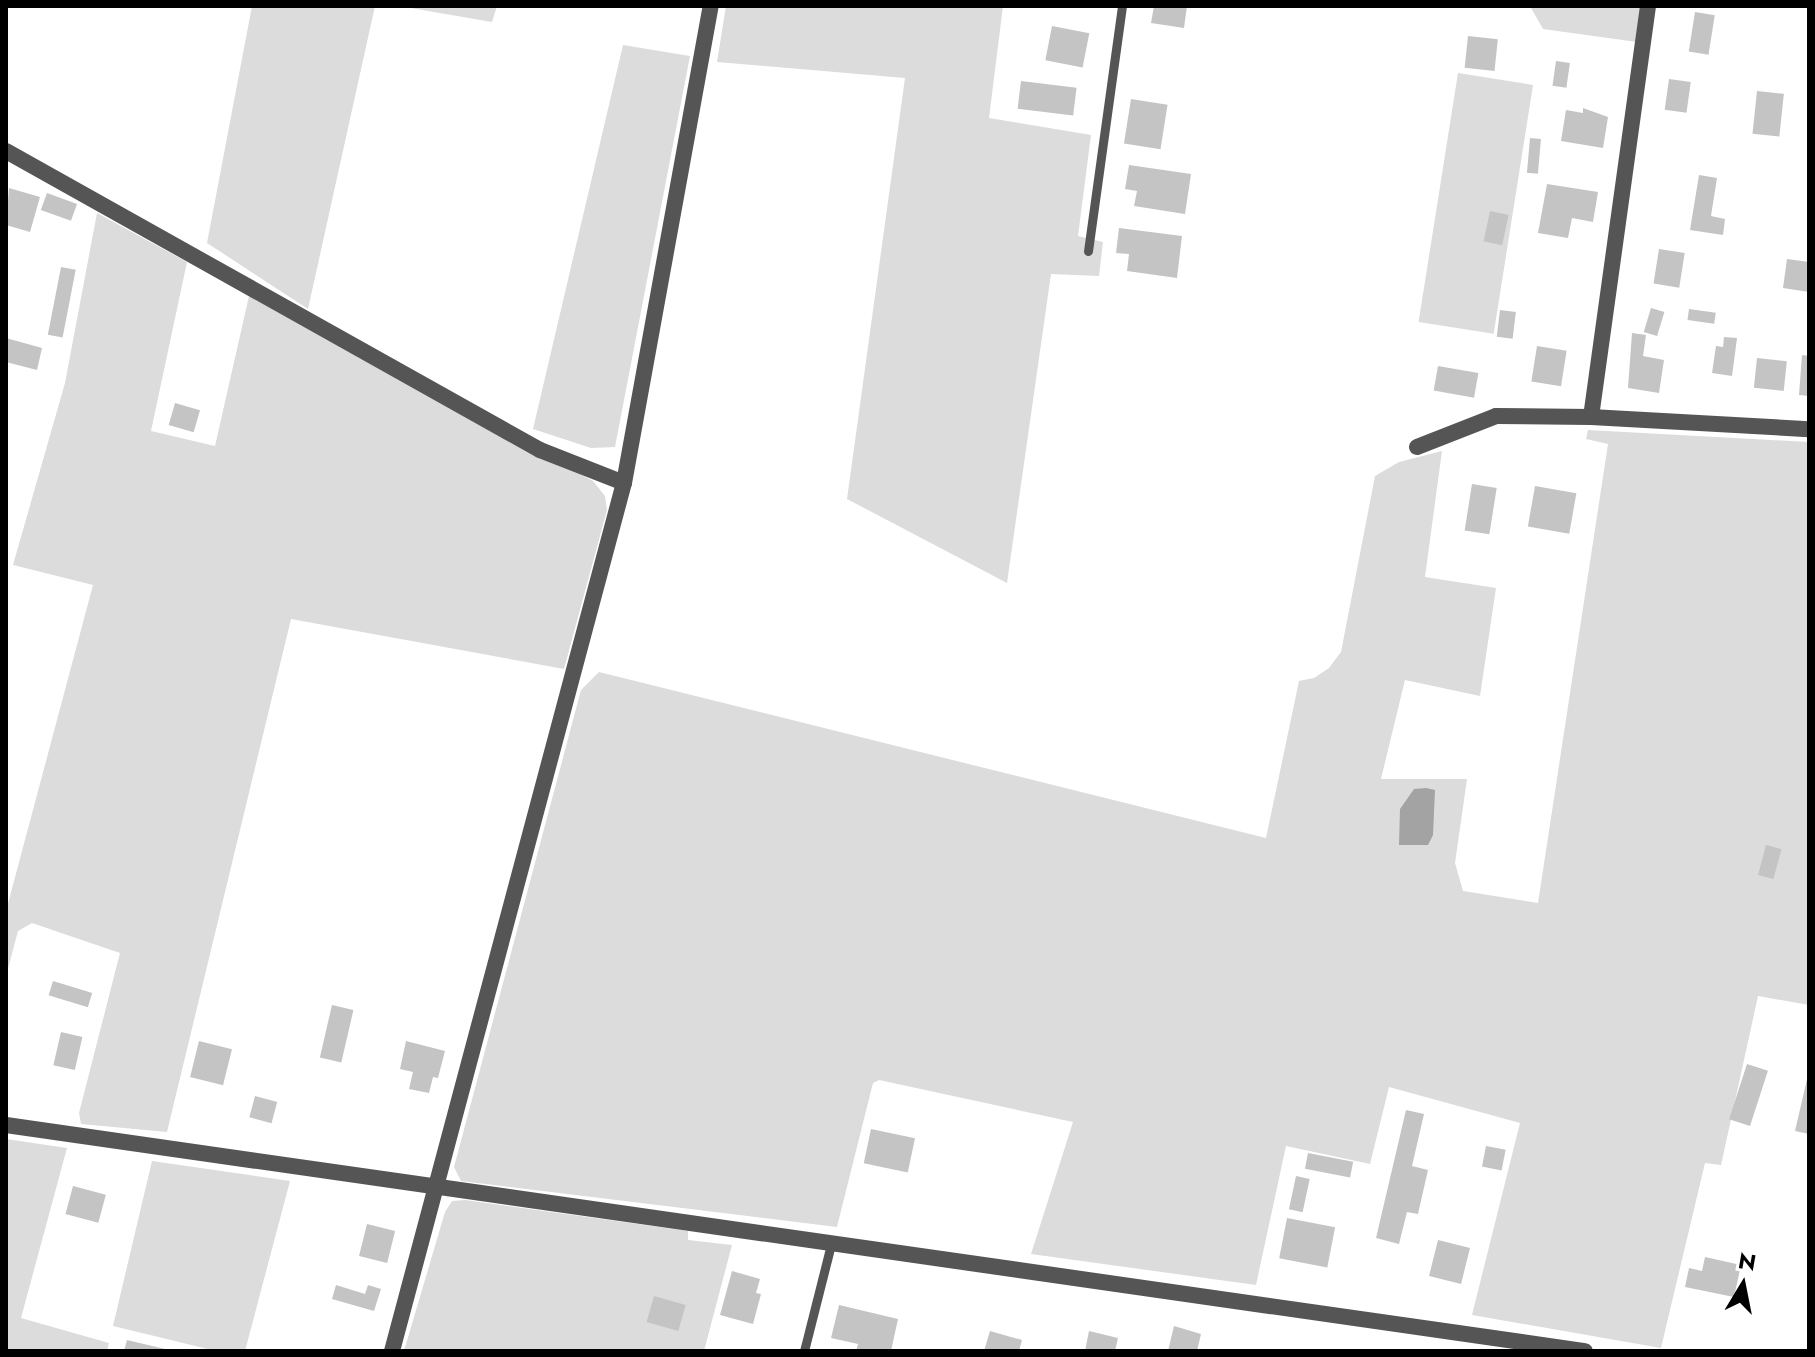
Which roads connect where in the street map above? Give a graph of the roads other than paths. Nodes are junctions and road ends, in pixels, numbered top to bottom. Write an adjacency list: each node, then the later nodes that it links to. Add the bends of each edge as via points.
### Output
1 (711, 6): 9 (street)
2 (1122, 6): 5 (lane)
3 (1648, 6): 6 (street)
4 (6, 151): 9 (street, via 540,450)
5 (1088, 251)
6 (1591, 417): 7 (street); 8 (street, via 1496,416)
7 (1809, 429)
8 (1417, 447)
9 (624, 483): 11 (street)
10 (6, 1125): 11 (street)
11 (436, 1187): 12 (street); 13 (street)
12 (831, 1244): 14 (lane); 15 (street)
13 (392, 1351)
14 (804, 1351)
15 (1585, 1351)

